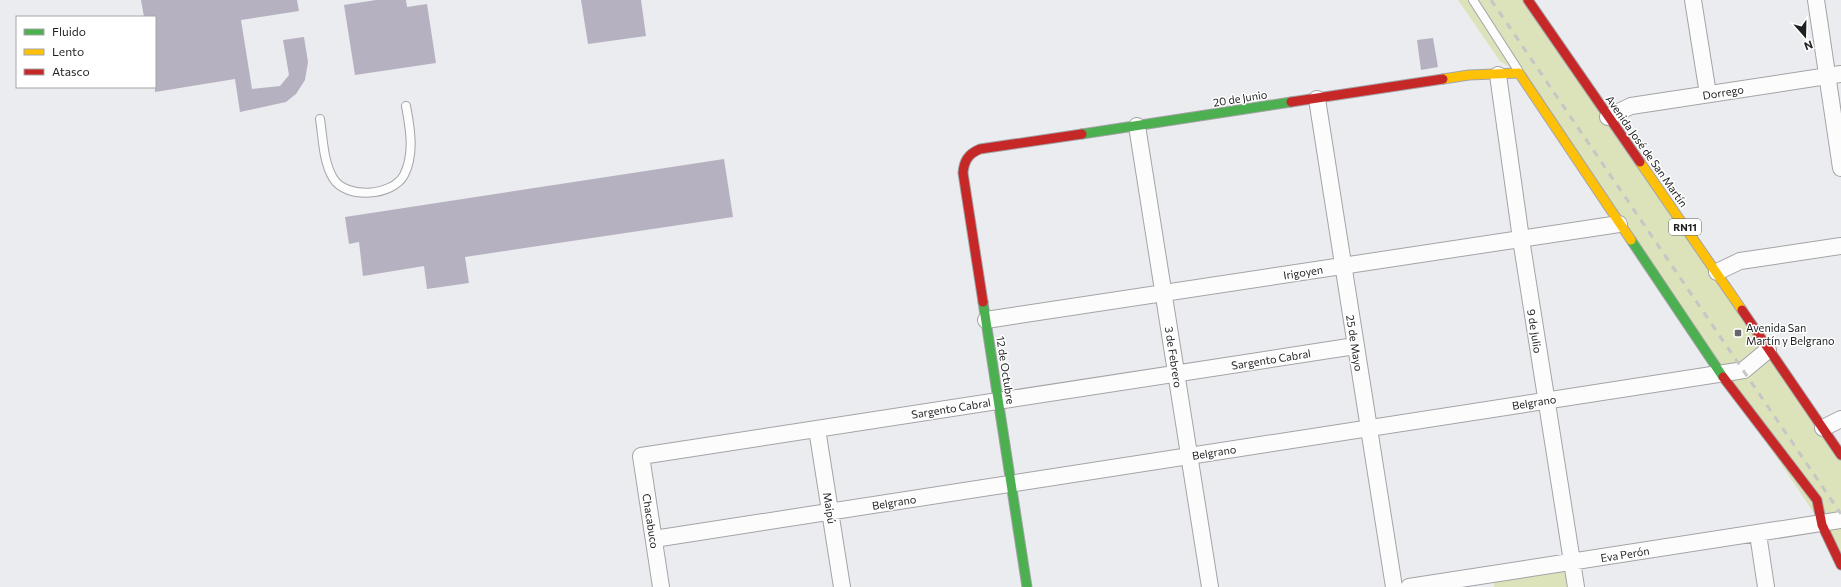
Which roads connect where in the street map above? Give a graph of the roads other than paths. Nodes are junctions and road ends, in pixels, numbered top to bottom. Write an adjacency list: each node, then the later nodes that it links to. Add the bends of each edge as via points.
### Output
1 (1473, 0): 5 (lane)
2 (1528, 0): 11 (street, Avenida José de San Martín / RN11)
3 (1693, 0): 8 (street)
4 (1816, 0): 7 (street)
5 (1519, 73): 6 (street, 20 de Junio); 16 (street)
6 (1498, 75): 9 (street, 20 de Junio, via 1469,75); 17 (street, 9 de Julio)
7 (1834, 75): 8 (street, Dorrego); 15 (street)
8 (1708, 94): 11 (street, Dorrego, via 1631,106)
9 (1317, 99): 13 (street, 20 de Junio); 19 (street, 25 de Mayo)
10 (406, 106): 12 (lane, via 411,133 410,153 404,175 393,187 371,193 349,192 333,180 326,162)
11 (1608, 117): 20 (street, Avenida José de San Martín / RN11)
12 (320, 119)
13 (1137, 126): 14 (street, 20 de Junio, via 980,149); 21 (street, 3 de Febrero)
14 (967, 157): 22 (street, 12 de Octubre, via 963,164 963,173)
15 (1841, 168)
16 (1619, 224): 17 (street, Irigoyen); 26 (street)
17 (1521, 239): 19 (street, Irigoyen); 27 (street, 9 de Julio)
18 (1841, 246): 20 (street, via 1740,262)
19 (1343, 266): 21 (street, Irigoyen); 23 (street, 25 de Mayo)
20 (1717, 272): 24 (street, Avenida José de San Martín / RN11)
21 (1164, 293): 22 (street, Irigoyen); 25 (street, 3 de Febrero)
22 (986, 320): 28 (street, 12 de Octubre)
23 (1355, 346): 25 (street, Sargento Cabral); 30 (street, 25 de Mayo)
24 (1768, 350): 26 (street, Belgrano, via 1744,370); 31 (street, Avenida José de San Martín / RN11)
25 (1176, 373): 28 (street, Sargento Cabral); 35 (street, 3 de Febrero)
26 (1720, 373): 27 (street, Belgrano); 39 (street, via 1817,500)
27 (1546, 400): 30 (street, Belgrano); 43 (street, 9 de Julio)
28 (999, 401): 32 (street, Sargento Cabral); 36 (street, 12 de Octubre)
29 (1841, 419): 31 (street)
30 (1368, 428): 35 (street, Belgrano); 49 (street, 25 de Mayo)
31 (1823, 428): 33 (street, Avenida José de San Martín / RN11)
32 (817, 429): 34 (street, Sargento Cabral); 37 (street, Maipú)
33 (1841, 455)
34 (641, 456): 41 (street, Chacabuco)
35 (1189, 456): 36 (street, Belgrano); 48 (street, 3 de Febrero)
36 (1011, 484): 37 (street, Belgrano); 47 (street, 12 de Octubre)
37 (830, 512): 41 (street, Belgrano); 46 (street, Maipú)
38 (1841, 520): 39 (street, Eva Perón)
39 (1822, 524): 40 (street, Eva Perón); 42 (street); 44 (street)
40 (1758, 534): 43 (street, Eva Perón); 52 (street)
41 (654, 539): 45 (street, Chacabuco)
42 (1841, 542)
43 (1572, 562): 50 (street, Eva Perón); 51 (street, 9 de Julio)
44 (1841, 565)
45 (661, 587)
46 (842, 587)
47 (1027, 587)
48 (1210, 587)
49 (1394, 587)
50 (1409, 587)
51 (1576, 587)
52 (1766, 587)

